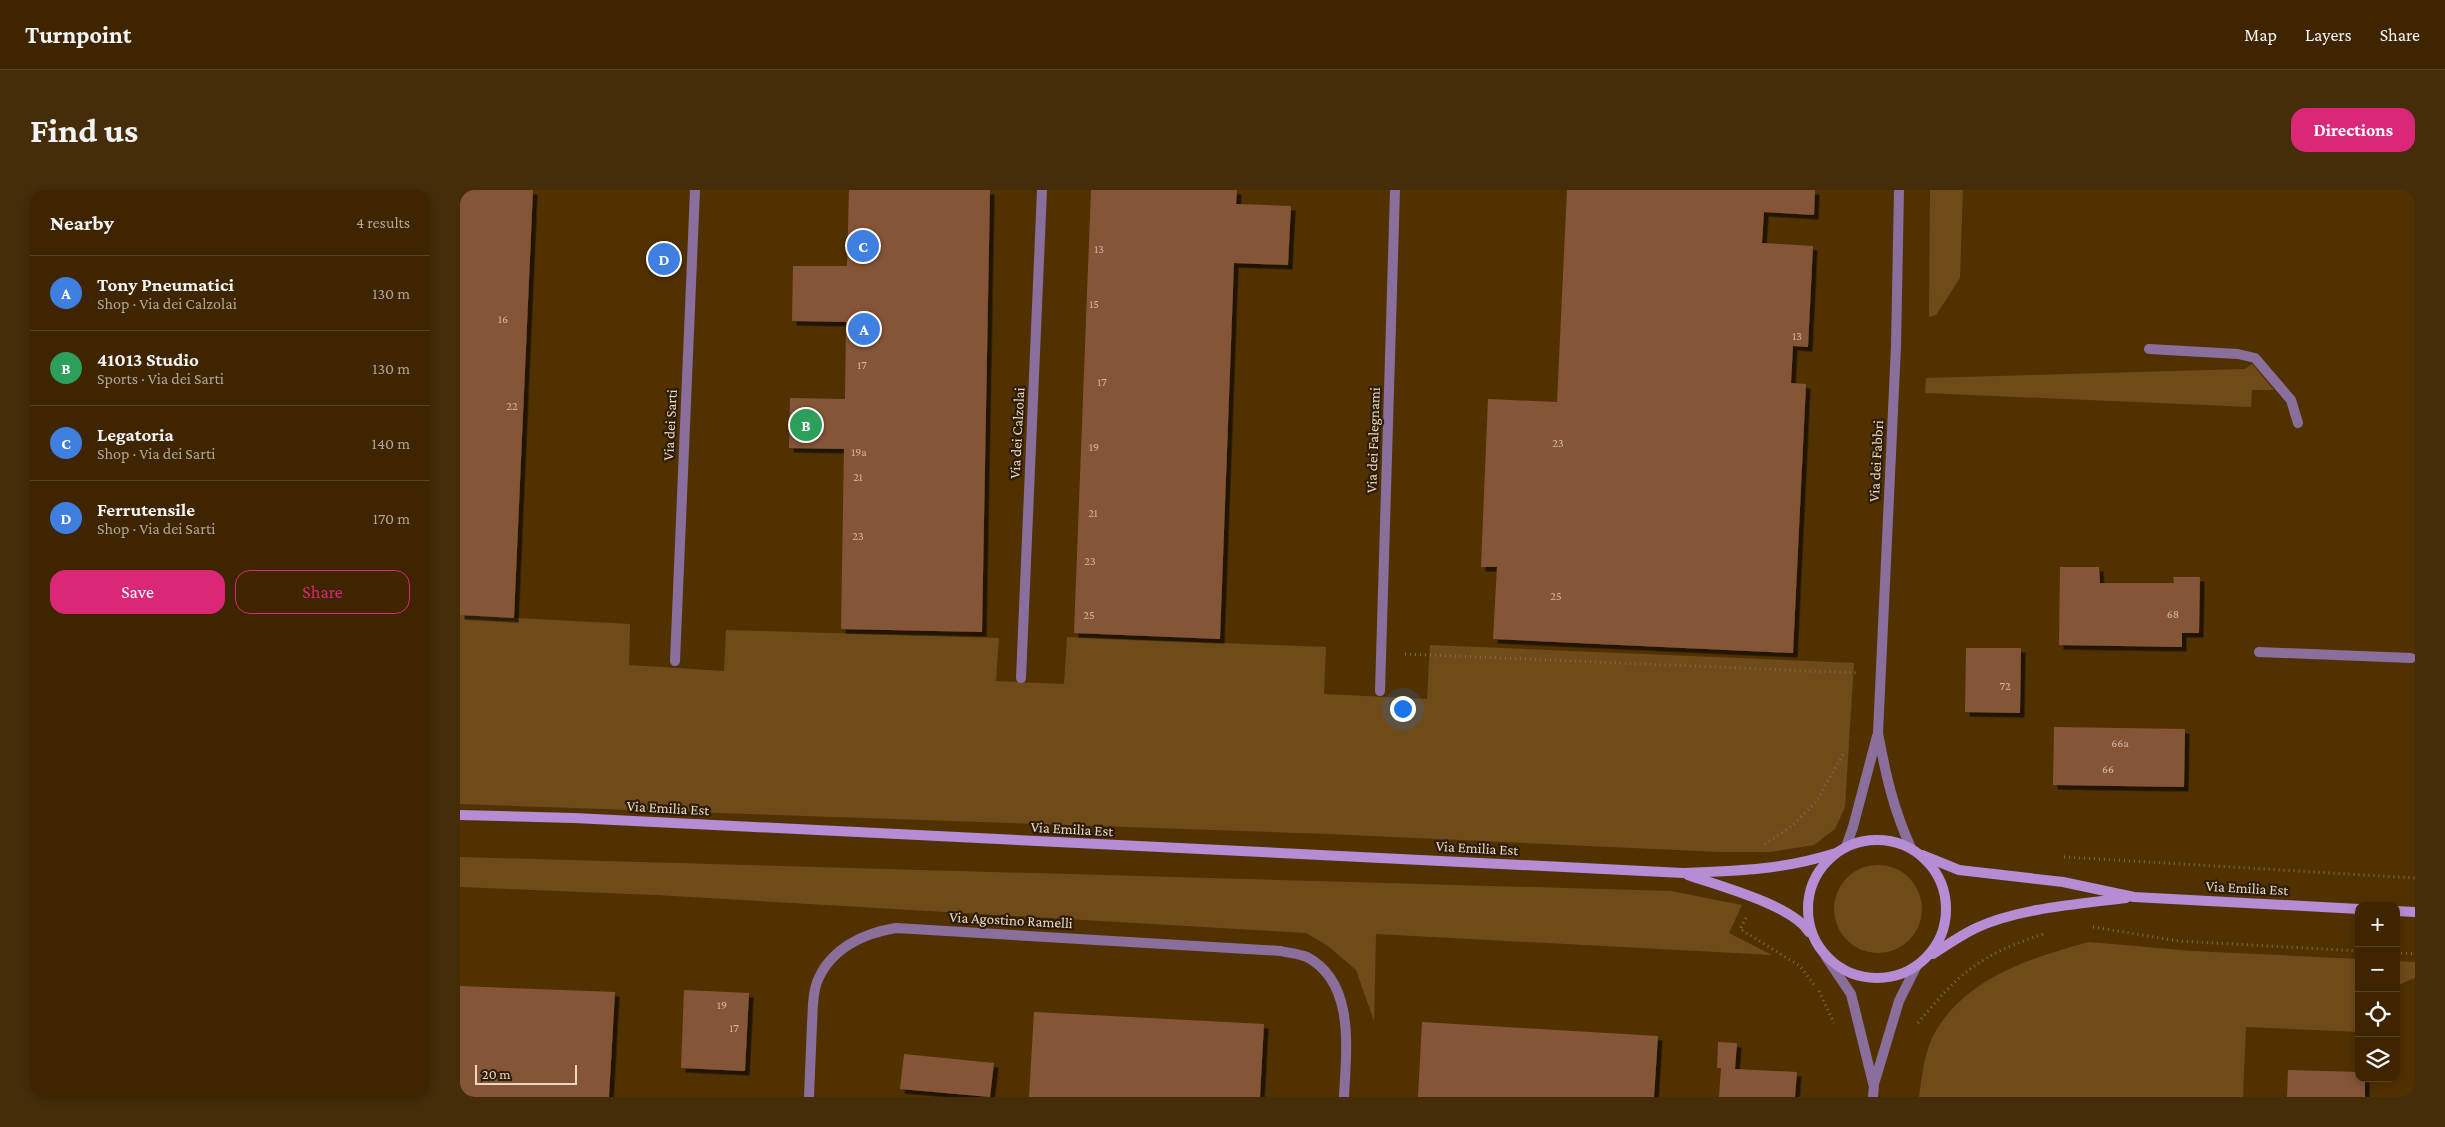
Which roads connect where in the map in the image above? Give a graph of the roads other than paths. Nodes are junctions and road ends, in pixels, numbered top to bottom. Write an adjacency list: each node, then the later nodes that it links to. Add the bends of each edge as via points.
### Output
1 (695, 190): 9 (street, Via dei Sarti)
2 (1042, 190): 10 (street, Via dei Calzolai)
3 (1395, 190): 11 (street, Via dei Falegnami)
4 (1899, 190): 12 (street, Via dei Fabbri, via 1896,346)
5 (2149, 349): 6 (street, via 2238,354 2255,358 2291,400)
6 (2298, 423)
7 (2259, 652): 8 (street)
8 (2411, 658)
9 (675, 660)
10 (1021, 678)
11 (1380, 691)
12 (1878, 733): 14 (street, Via dei Fabbri); 15 (street, Via dei Fabbri, via 1890,794)
13 (460, 815): 18 (main road, Via Emilia Est)
14 (1846, 847): 15 (main road, Via Emilia Est, via 1879,839); 16 (main road, Via Emilia Est)
15 (1912, 848): 17 (main road, Via Emilia Est)
16 (1836, 853): 18 (main road, Via Emilia Est, via 1802,864 1763,870); 23 (main road, Via Emilia Est, via 1814,879 1808,900 1809,922)
17 (1922, 855): 19 (main road, Via Emilia Est, via 1959,870 2063,882); 24 (main road, Via Emilia Est, via 1935,869 1947,904 1946,923)
18 (1682, 873): 23 (main road, Via Emilia Est, via 1785,910 1804,923)
19 (2134, 897): 20 (main road, Via Emilia Est); 24 (main road, Via Emilia Est, via 2040,910 1996,922 1977,928)
20 (2355, 909)
21 (2400, 911): 22 (main road)
22 (2415, 912)
23 (1816, 943): 25 (main road, Via Emilia Est)
24 (1929, 956): 26 (main road, Via Emilia Est)
25 (1826, 957): 26 (main road, Via Emilia Est, via 1854,975 1869,978 1902,975); 27 (street, via 1851,994)
26 (1916, 967): 27 (street, via 1899,1001)
27 (1874, 1084): 30 (street)
28 (809, 1097): 29 (street, Via Agostino Ramelli, via 817,982 841,950 858,938 874,931 896,928 1281,951 1305,956 1332,979 1341,1002 1345,1026)
29 (1344, 1097)
30 (1873, 1097)

